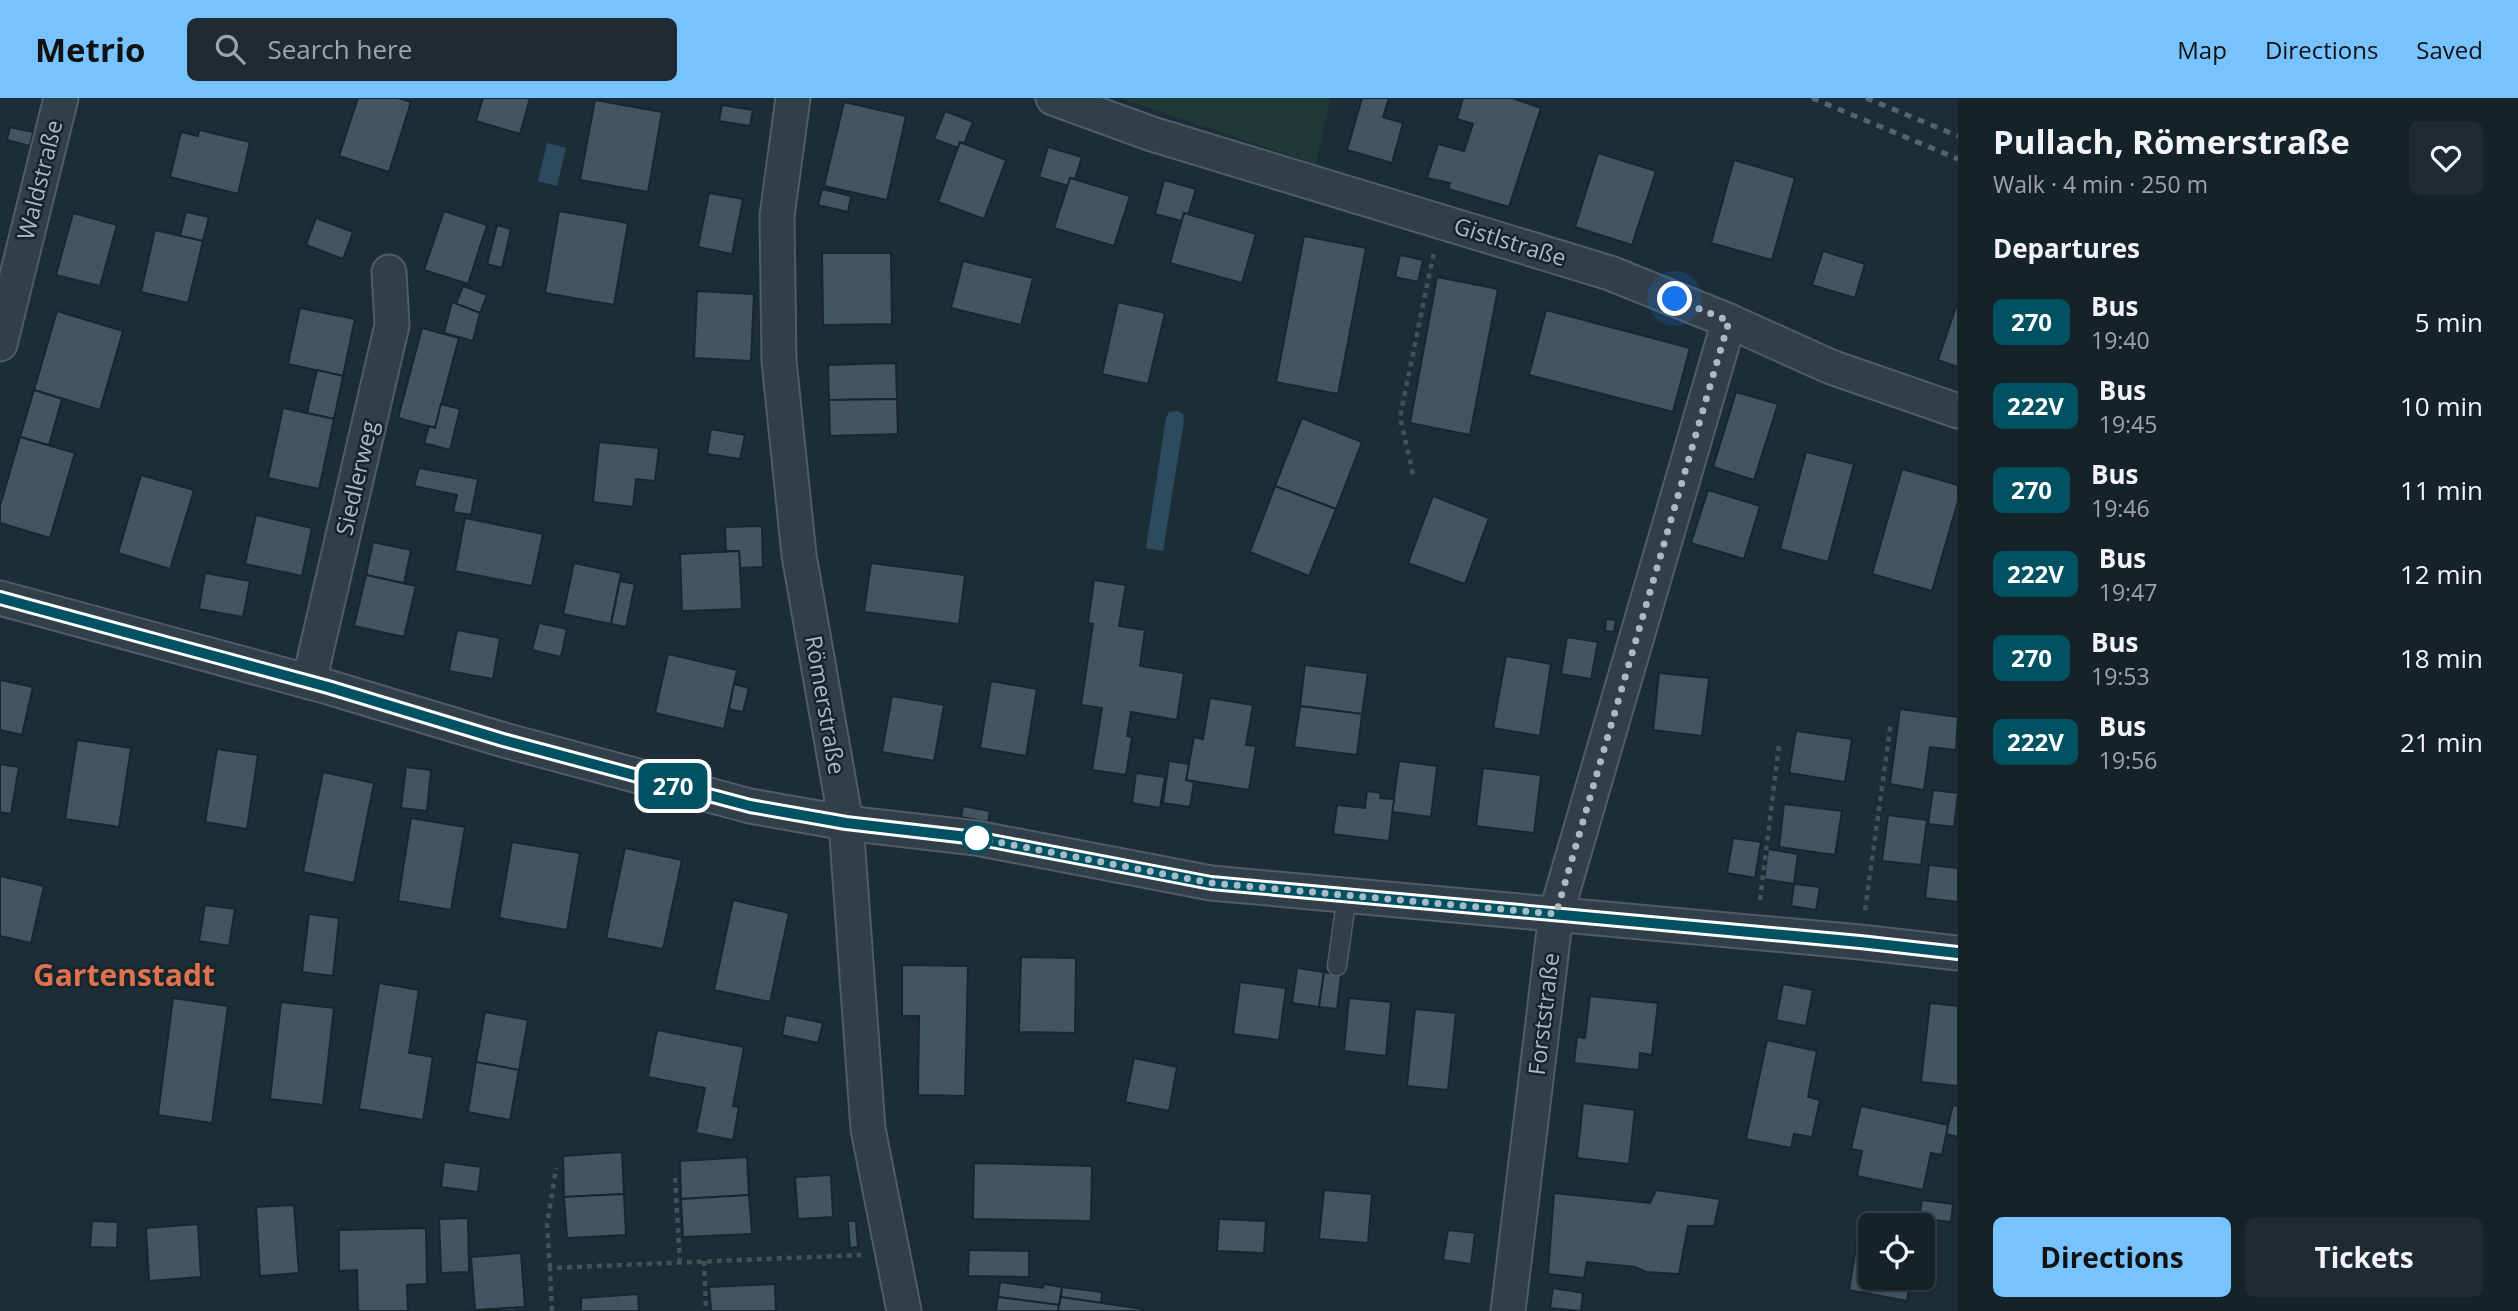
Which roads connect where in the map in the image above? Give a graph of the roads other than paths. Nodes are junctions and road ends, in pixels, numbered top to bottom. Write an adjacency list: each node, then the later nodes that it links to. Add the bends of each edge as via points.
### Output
1 (61, 98): 6 (street, Waldstraße)
2 (793, 98): 10 (street, Römerstraße, via 777,216 779,361 799,555)
3 (1053, 98): 5 (street, Gistlstraße, via 1152,134 1610,273)
4 (389, 272): 9 (street, Siedlerweg, via 393,325)
5 (1729, 321): 7 (street, Gistlstraße, via 1831,367); 12 (street, Forststraße)
6 (0, 344)
7 (1958, 411)
8 (0, 598): 9 (street)
9 (309, 682): 10 (street, via 750,806)
10 (846, 823): 11 (street, via 976,838 1211,883); 15 (street, Römerstraße, via 868,1129)
11 (1347, 895): 12 (street); 14 (lane)
12 (1556, 914): 13 (street); 16 (street, Forststraße)
13 (1958, 953)
14 (1337, 966)
15 (904, 1311)
16 (1508, 1311)

